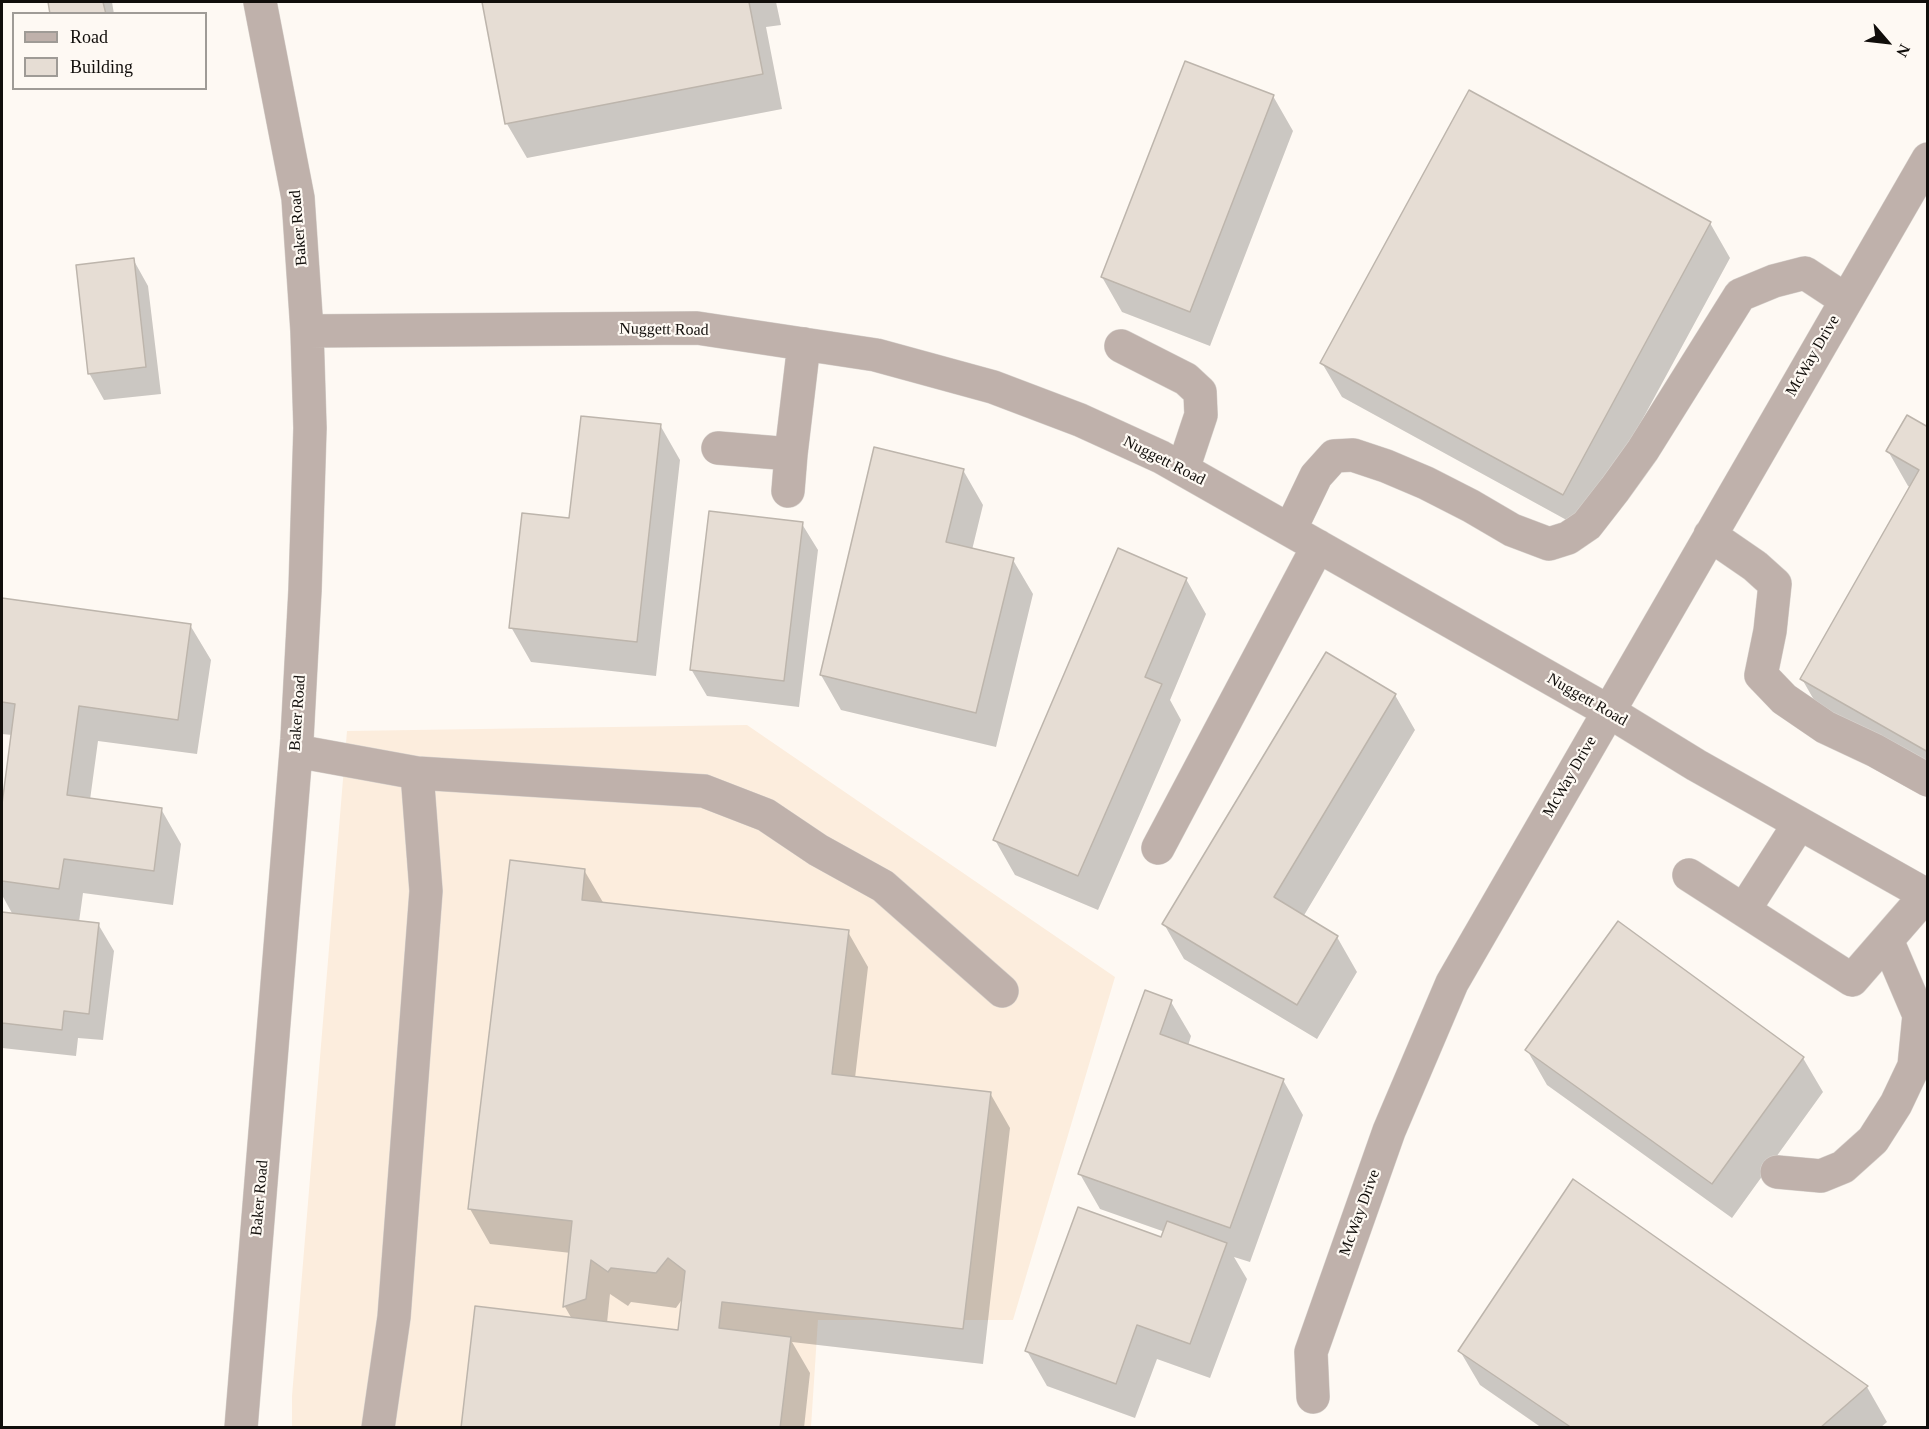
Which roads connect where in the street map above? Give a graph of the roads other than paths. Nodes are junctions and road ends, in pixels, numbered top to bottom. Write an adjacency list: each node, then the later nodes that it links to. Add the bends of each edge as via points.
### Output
1 (260, 2): 4 (street, Baker Road, via 298,198)
2 (1928, 159): 3 (street, McWay Drive)
3 (1846, 300): 11 (street, McWay Drive); 12 (street, via 1805,273 1774,280 1740,295 1621,482 1587,525 1568,538 1549,544 1512,530 1426,483 1353,455 1334,456 1316,476)
4 (307, 331): 5 (street, Nuggett Road, via 697,328); 14 (street, Baker Road, via 310,428)
5 (804, 344): 8 (street); 9 (street, Nuggett Road, via 876,355 993,387 1080,420)
6 (1121, 346): 9 (street, via 1186,379 1200,392 1202,415)
7 (717, 448): 8 (street)
8 (791, 454): 10 (street)
9 (1183, 469): 12 (street, Nuggett Road)
10 (788, 491)
11 (1710, 535): 13 (street, McWay Drive); 16 (street, via 1775,585 1761,675 1784,699 1825,727)
12 (1304, 538): 13 (street, Nuggett Road); 18 (street)
13 (1608, 711): 17 (street, Nuggett Road); 25 (street, McWay Drive, via 1452,983 1438,1015 1389,1131 1311,1352)
14 (296, 751): 15 (street); 26 (street, Baker Road)
15 (417, 773): 23 (street, via 704,791 766,815 883,886); 27 (street, via 426,891 394,1317)
16 (1928, 780)
17 (1800, 824): 20 (street, Nuggett Road); 21 (street)
18 (1158, 848)
19 (1689, 875): 21 (street)
20 (1927, 896): 22 (street)
21 (1744, 910): 22 (street, via 1852,980)
22 (1887, 940): 24 (street, via 1919,1015 1914,1066 1896,1104 1873,1140 1842,1167 1821,1176)
23 (1002, 991)
24 (1777, 1172)
25 (1313, 1396)
26 (241, 1428)
27 (378, 1428)

